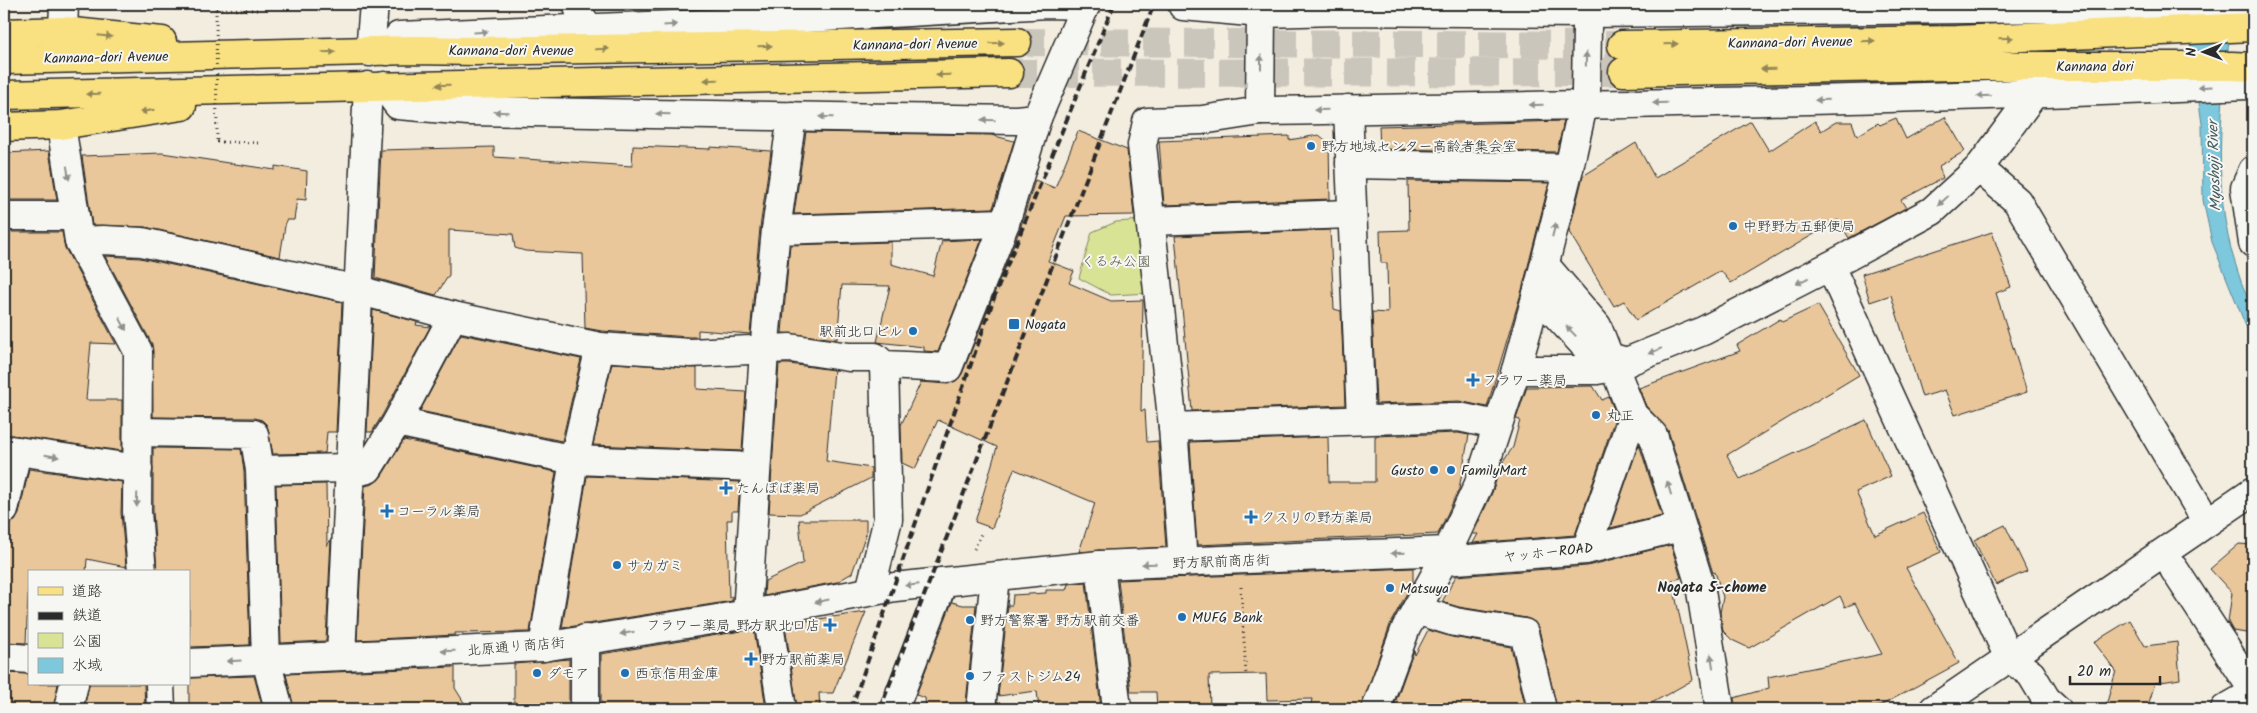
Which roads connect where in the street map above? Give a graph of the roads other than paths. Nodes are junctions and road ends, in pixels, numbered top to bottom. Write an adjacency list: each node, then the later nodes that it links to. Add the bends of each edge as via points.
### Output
1 (64, 4): 13 (street)
2 (374, 4): 17 (street)
3 (1086, 4): 7 (street); 32 (street)
4 (1183, 6): 8 (street)
5 (2072, 6): 9 (street, via 2143,10 2244,9); 10 (street)
6 (1337, 7): 8 (street); 10 (street)
7 (811, 10): 11 (street, one-way to 7, via 723,23)
8 (1261, 12): 30 (street, one-way to 8)
9 (2253, 12)
10 (1586, 15): 28 (street, one-way to 10, bridge)
11 (582, 16): 17 (street, one-way to 11, via 399,36)
12 (2242, 28): 16 (main road, one-way to 12, via 1957,40)
13 (63, 31): 14 (main road); 18 (main road, one-way to 18)
14 (4, 33)
15 (1017, 42): 17 (main road, Kannana-dori Avenue, one-way to 15)
16 (1622, 45)
17 (379, 51): 18 (main road, Kannana-dori Avenue, one-way to 17)
18 (280, 54): 19 (main road, Kannana-dori Avenue)
19 (4, 60)
20 (2243, 66): 21 (main road, Kannana dori, one-way to 21, via 1957,66)
21 (1623, 72)
22 (1009, 73): 24 (main road, one-way to 24)
23 (2253, 83): 27 (street, one-way to 27)
24 (376, 86): 25 (main road); 31 (street, one-way to 24, via 468,112 398,105); 48 (street)
25 (282, 90): 26 (main road, one-way to 26); 33 (main road, one-way to 33)
26 (4, 95)
27 (2033, 95): 28 (street, one-way to 28); 37 (street)
28 (1585, 98): 29 (street, one-way to 29); 36 (street)
29 (1348, 109): 30 (street, one-way to 30); 35 (street)
30 (1260, 111): 41 (street, via 1202,120 1147,122 1142,145)
31 (792, 116): 32 (street, one-way to 31); 44 (street)
32 (1037, 118): 42 (street)
33 (61, 125): 34 (main road); 43 (street, one-way to 43)
34 (4, 127)
35 (1350, 164): 36 (street); 39 (street)
36 (1570, 168): 46 (street, one-way to 36)
37 (1979, 168): 47 (street, one-way to 47, via 1932,212); 70 (street, via 2017,201)
38 (2253, 170): 45 (street, via 2246,188)
39 (1352, 214): 41 (street); 57 (street)
40 (4, 216): 43 (street)
41 (1150, 221): 60 (street)
42 (1005, 223): 44 (street); 54 (street, via 948,368)
43 (77, 228): 48 (street, via 103,240 142,242); 61 (street, one-way to 61, via 138,351)
44 (776, 230): 52 (street)
45 (2253, 243)
46 (1545, 265): 49 (street); 53 (street, via 1597,326)
47 (1830, 266): 53 (street, one-way to 53, via 1702,331); 87 (street)
48 (358, 290): 50 (street); 67 (street)
49 (1537, 294): 53 (street, one-way to 49, via 1586,347); 55 (street)
50 (453, 316): 51 (street); 58 (street)
51 (600, 346): 52 (street, via 690,354); 63 (street)
52 (764, 351): 54 (street, via 790,348 849,357 875,357); 64 (street)
53 (1617, 362): 55 (street, via 1597,370); 56 (street)
54 (884, 365): 80 (street, via 888,519)
55 (1516, 370): 59 (street)
56 (1633, 415): 71 (street, one-way to 56, via 1653,435); 72 (street)
57 (1361, 420): 59 (street, via 1459,417); 60 (street)
58 (397, 422): 63 (street); 67 (street, via 368,469)
59 (1496, 425): 73 (street, via 1478,486)
60 (1173, 427): 74 (street)
61 (138, 432): 65 (street); 66 (street, via 254,434)
62 (10, 450): 65 (street, one-way to 65); 69 (street)
63 (574, 460): 64 (street); 84 (street)
64 (756, 467): 82 (street)
65 (138, 469): 76 (street, one-way to 76, via 137,512)
66 (260, 470): 67 (street); 89 (street)
67 (349, 471): 85 (street)
68 (2253, 491): 70 (street)
69 (4, 510)
70 (2207, 522): 87 (street)
71 (1681, 527): 72 (street, ヤッホーROAD); 104 (street, one-way to 71, via 1700,585)
72 (1586, 550): 73 (street, ヤッホーROAD)
73 (1445, 556): 74 (street, 野方駅前商店街, one-way to 74); 81 (street)
74 (1183, 562): 75 (street, 野方駅前商店街, one-way to 75)
75 (1100, 566): 78 (street, 野方駅前商店街); 101 (street)
76 (142, 570)
77 (2174, 570): 93 (street)
78 (995, 577): 79 (street, 野方駅前商店街); 100 (street)
79 (943, 582): 80 (street, 北原通り商店街, one-way to 80); 99 (street)
80 (870, 591): 82 (street, 北原通り商店街, one-way to 82)
81 (1416, 610): 102 (street, via 1406,628); 103 (street, via 1455,622 1524,633)
82 (757, 612): 83 (street, 北原通り商店街, one-way to 83); 98 (street, via 774,648)
83 (585, 639): 84 (street, 北原通り商店街); 97 (street)
84 (544, 647): 85 (street, 北原通り商店街, one-way to 85)
85 (341, 656): 89 (street, 北原通り商店街)
86 (4, 657): 88 (street)
87 (2009, 658): 105 (street); 106 (street, via 2031,674 2046,699)
88 (28, 659)
89 (266, 660): 90 (street, 北原通り商店街, one-way to 90); 96 (street)
90 (190, 663)
91 (74, 686): 94 (street)
92 (160, 686): 95 (street)
93 (2253, 692): 107 (street)
94 (68, 709)
95 (161, 709)
96 (279, 709)
97 (585, 709)
98 (782, 709)
99 (894, 709)
100 (981, 709)
101 (1117, 709)
102 (1376, 709)
103 (1542, 709)
104 (1720, 709)
105 (1934, 709)
106 (2057, 709)
107 (2225, 709)

